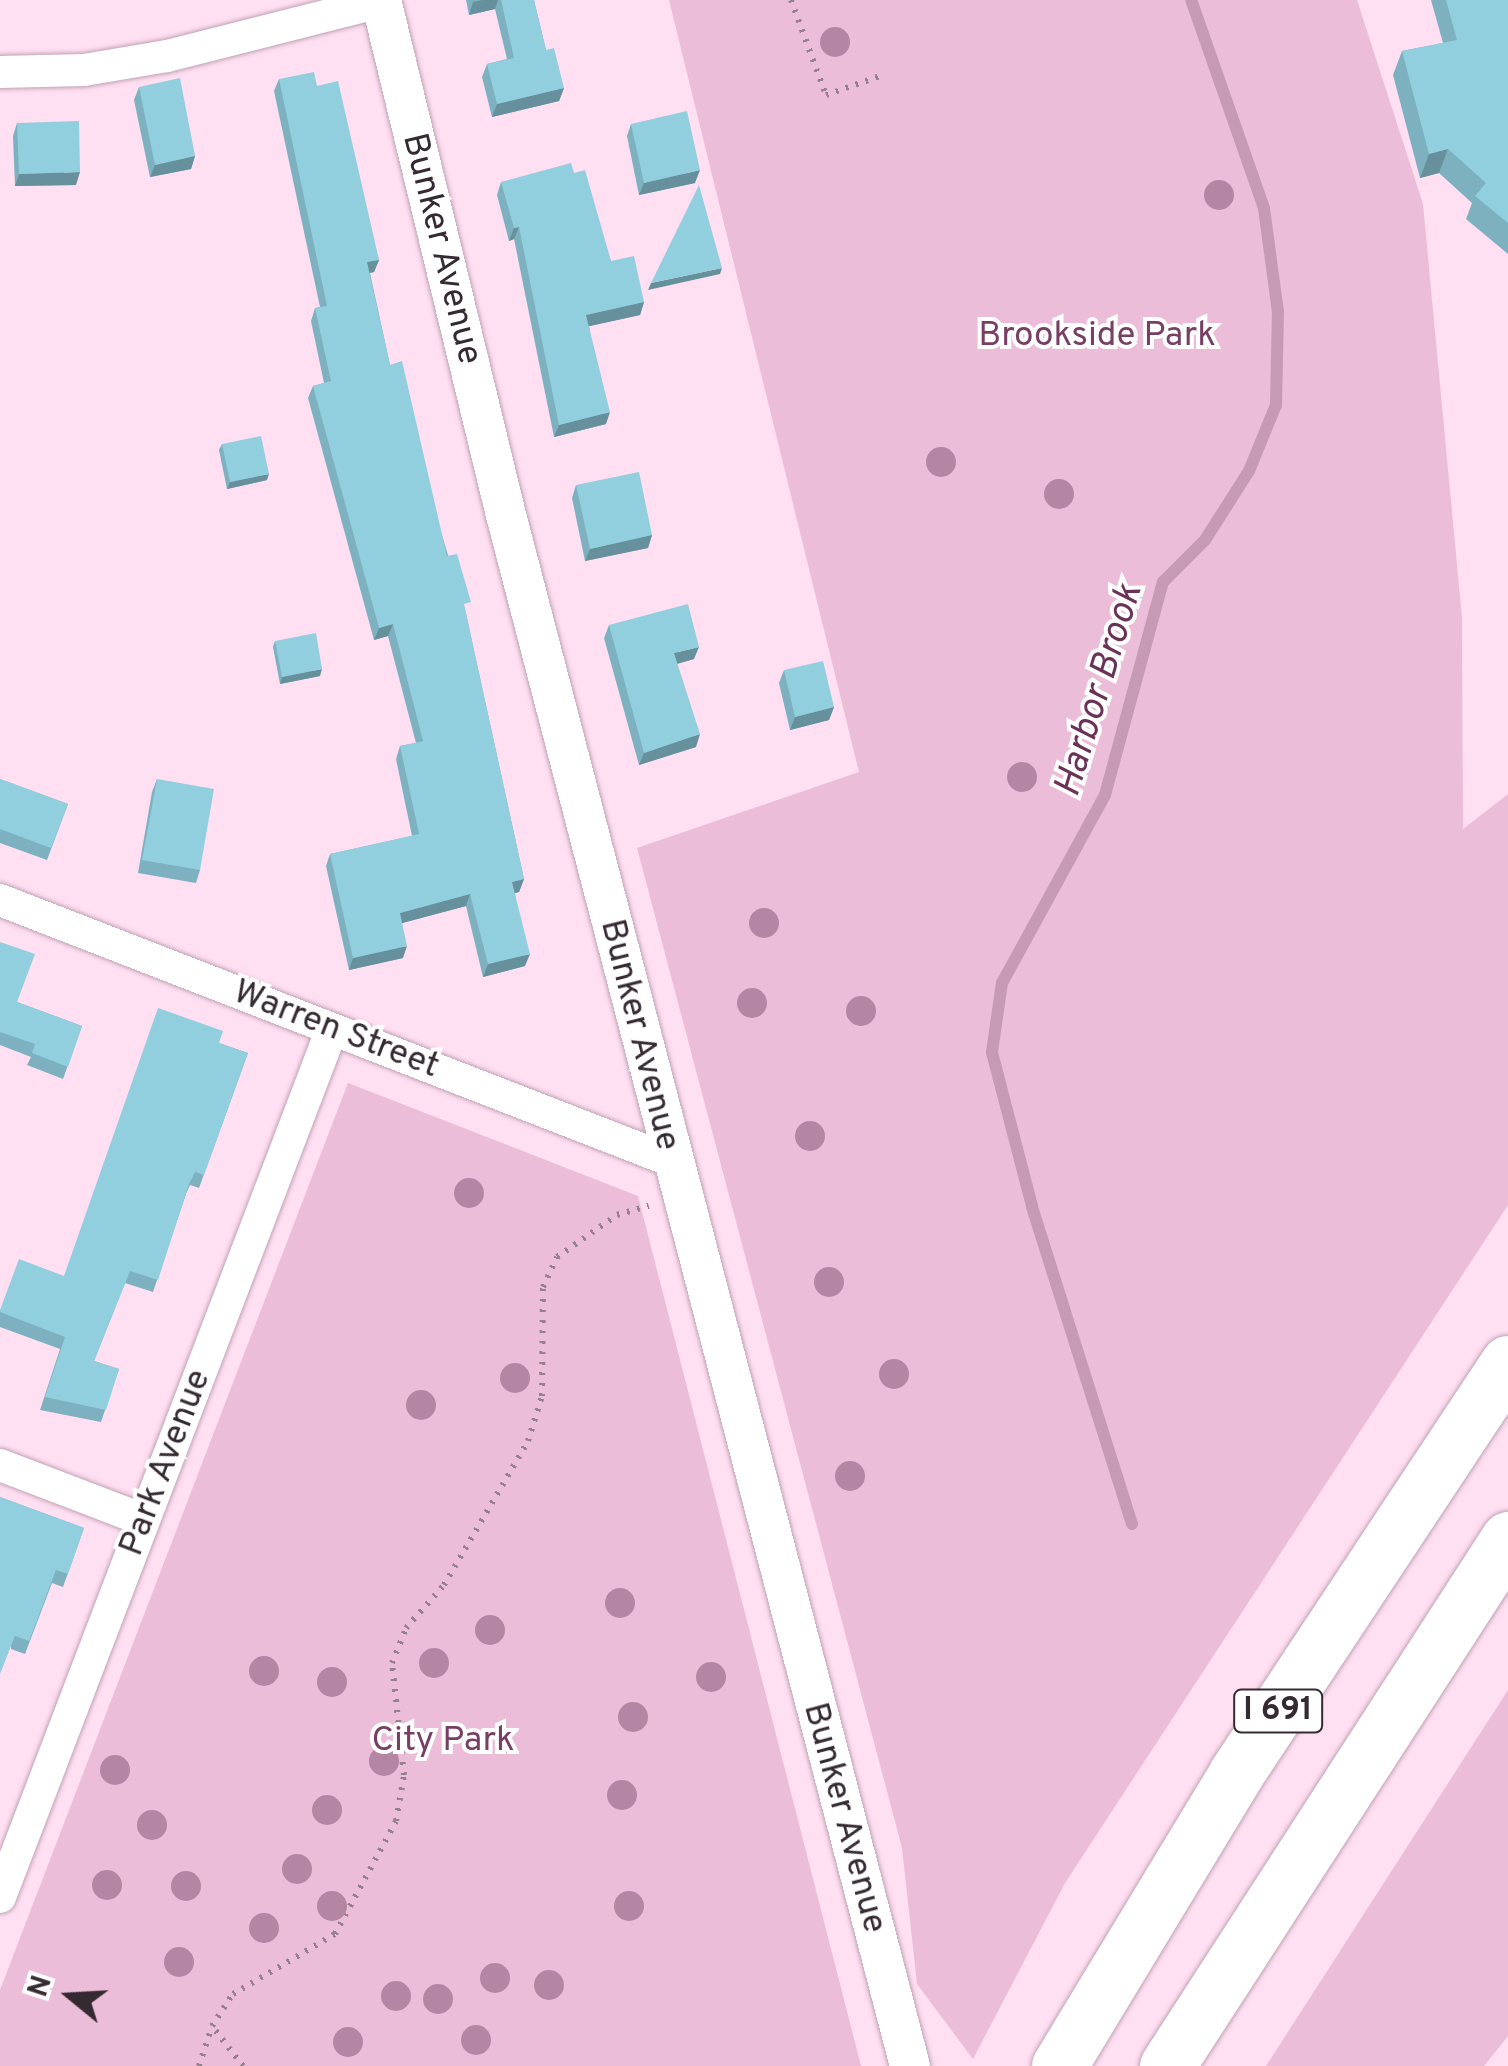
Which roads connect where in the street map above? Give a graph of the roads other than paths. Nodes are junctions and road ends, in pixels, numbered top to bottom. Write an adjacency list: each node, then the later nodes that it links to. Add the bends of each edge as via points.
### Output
1 (381, 1): 2 (street, via 167,56 84,70); 5 (street, Bunker Avenue)
2 (0, 72)
3 (0, 900): 4 (street, Warren Street)
4 (332, 1029): 5 (street, Warren Street); 8 (street, Park Avenue)
5 (672, 1160): 11 (street, Bunker Avenue)
6 (1508, 1363): 12 (highway, I 691, via 1235,1775)
7 (0, 1466): 8 (street)
8 (144, 1520): 10 (street, Park Avenue)
9 (1508, 1539): 13 (highway, I 691)
10 (0, 1897)
11 (910, 2066)
12 (1059, 2066)
13 (1166, 2066)

